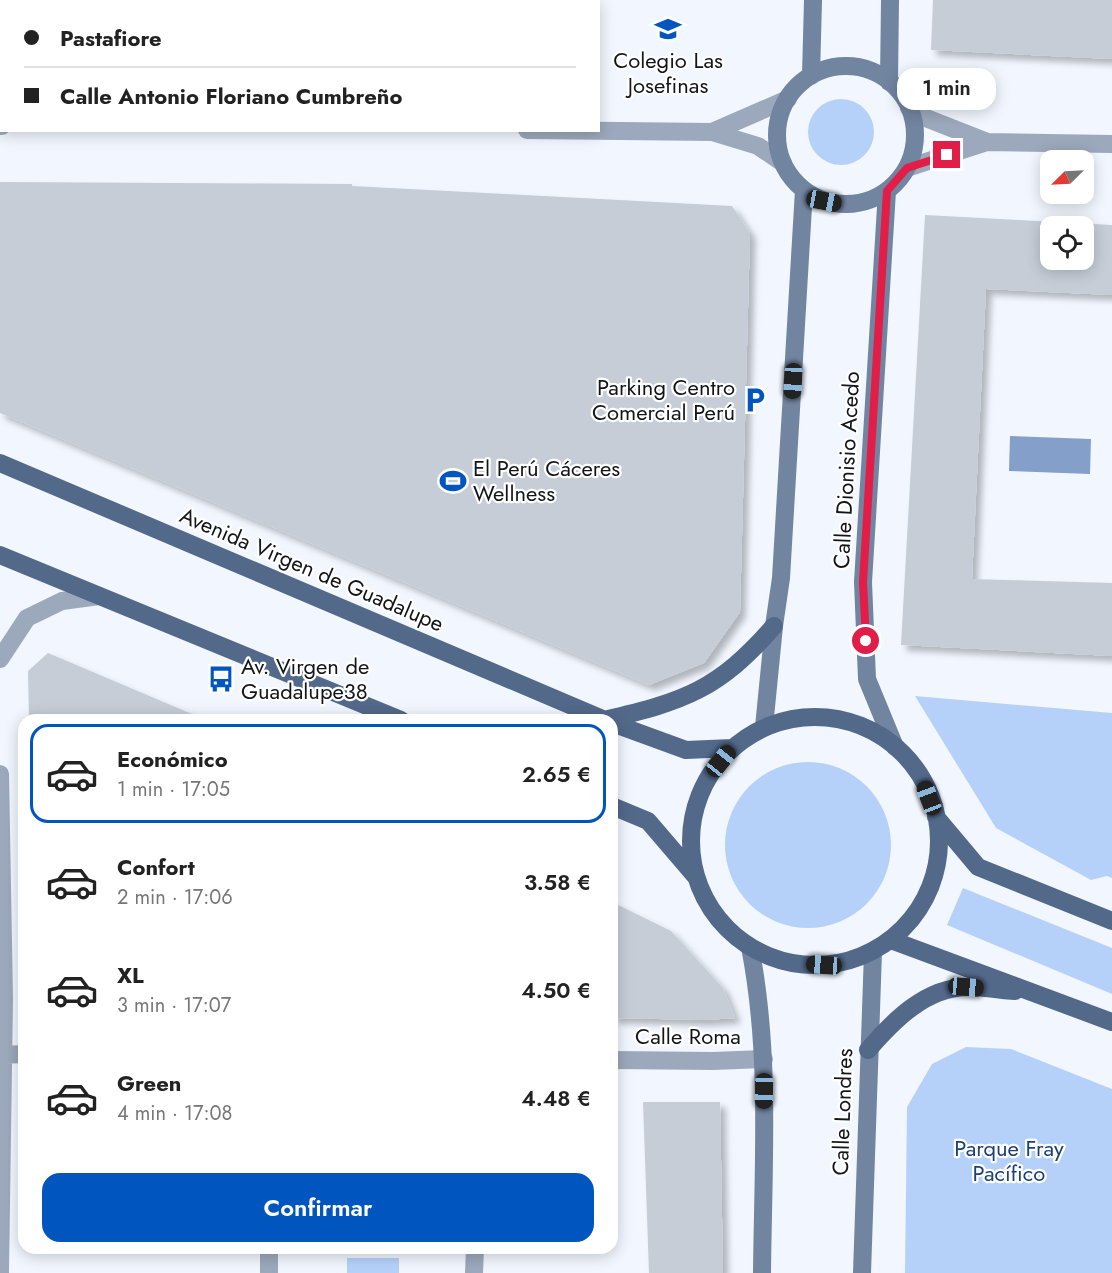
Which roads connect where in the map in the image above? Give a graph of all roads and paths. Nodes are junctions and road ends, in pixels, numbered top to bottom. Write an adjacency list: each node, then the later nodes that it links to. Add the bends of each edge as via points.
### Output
1 (813, 0): 3 (main road)
2 (890, 0): 4 (main road)
3 (812, 76): 4 (main road, via 831,68 851,66 871,71); 5 (main road)
4 (889, 82): 6 (main road)
5 (788, 99): 8 (street); 11 (main road, via 779,120 778,142)
6 (909, 108): 9 (street); 12 (main road, via 915,128)
7 (600, 131): 8 (street)
8 (712, 132): 11 (street, via 758,146)
9 (987, 142): 10 (street); 12 (street)
10 (1112, 144)
11 (783, 163): 13 (main road)
12 (907, 168): 14 (main road)
13 (804, 190): 14 (main road, via 824,201 846,205 867,201); 18 (main road, via 781,578)
14 (887, 191): 26 (main road, Calle Dionisio Acedo, via 863,582 867,679)
15 (0, 463): 21 (main road, Avenida Virgen de Guadalupe)
16 (0, 555): 17 (main road)
17 (99, 596): 19 (street, via 62,601 27,618); 20 (main road)
18 (774, 626): 22 (main road, via 742,662 695,693); 24 (main road)
19 (0, 659)
20 (386, 714)
21 (590, 714)
22 (618, 717)
23 (618, 725): 25 (main road, via 686,750)
24 (764, 727): 25 (main road); 26 (main road, via 798,717 833,717 866,728)
25 (732, 747): 30 (main road, via 709,774 695,807 691,842)
26 (895, 747): 29 (main road, via 922,778)
27 (0, 774): 39 (street)
28 (618, 808): 30 (main road, via 648,821)
29 (936, 817): 31 (main road, via 978,867); 32 (main road, via 939,851 931,885 915,915)
30 (696, 877): 33 (main road, via 708,904 726,928)
31 (1112, 921)
32 (891, 940): 34 (main road); 35 (main road)
33 (750, 947): 34 (main road, via 785,962 824,965); 40 (main road, via 760,999)
34 (873, 952): 37 (main road, Calle Londres)
35 (1038, 993): 36 (main road); 37 (main road, via 966,987 944,992 895,1019)
36 (1112, 1022)
37 (868, 1050): 48 (main road, Calle Londres)
38 (18, 1054): 39 (street)
39 (1, 1055): 44 (street)
40 (764, 1059): 41 (street, Calle Roma); 47 (main road)
41 (618, 1060)
42 (269, 1254): 45 (street)
43 (475, 1254): 46 (street)
44 (0, 1273)
45 (269, 1273)
46 (474, 1273)
47 (762, 1273)
48 (862, 1273)

